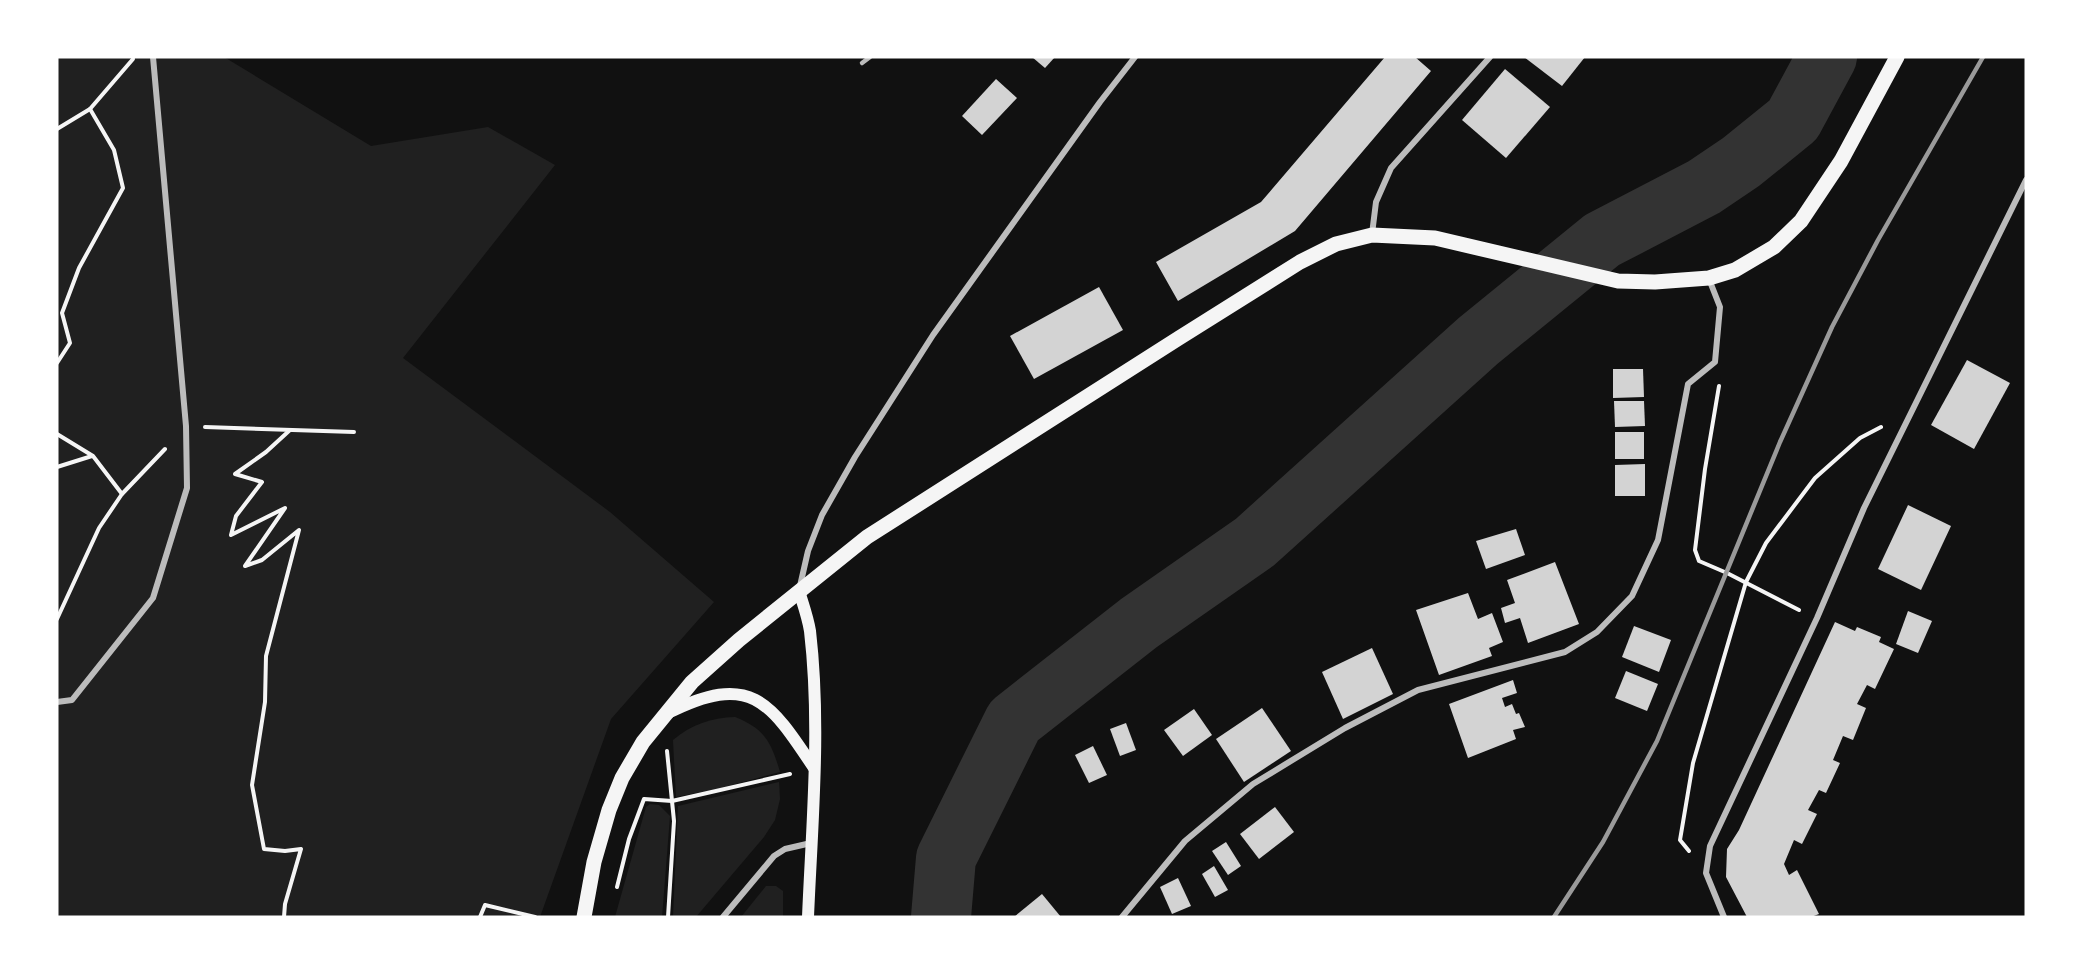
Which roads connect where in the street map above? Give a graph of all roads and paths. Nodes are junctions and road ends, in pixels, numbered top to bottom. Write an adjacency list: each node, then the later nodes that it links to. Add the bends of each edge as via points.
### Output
1 (134, 57): 8 (path)
2 (153, 57): 16 (street)
3 (870, 57): 7 (lane)
4 (1135, 57): 24 (street, via 933,335 855,457 822,515)
5 (1490, 57): 11 (street, via 1390,168 1376,202)
6 (1897, 57): 12 (main road, via 1841,161 1801,221 1774,247 1735,270)
7 (862, 63)
8 (90, 109): 9 (path); 14 (path, via 114,150 123,188 79,268 62,312 70,344)
9 (57, 129)
10 (2026, 180): 15 (street)
11 (1372, 235): 12 (main road, via 1435,238 1618,280); 24 (main road, via 1336,244 1300,262 867,537)
12 (1708, 278): 13 (street, via 1720,307)
13 (1715, 362): 23 (path, via 1720,378 1695,550 1699,561); 41 (street, via 1688,384 1658,540 1632,596 1597,632 1565,652 1418,690 1345,728 1253,784 1185,840)
14 (57, 363)
15 (1911, 411): 23 (path, via 1860,438 1815,478 1766,543); 25 (street, via 1864,507)
16 (186, 426): 17 (path); 22 (path); 27 (street, via 187,488 153,598 72,700)
17 (290, 429): 18 (path); 34 (path, via 235,474 262,482 236,516 231,535 285,508 245,566 262,560 299,530 266,656 266,702 252,785 264,849 301,849)
18 (354, 432)
19 (57, 434): 20 (path)
20 (93, 456): 21 (path); 22 (path)
21 (57, 468)
22 (122, 494): 26 (path, via 99,528)
23 (1746, 582): 25 (path); 32 (path, via 1693,763 1680,840)
24 (799, 591): 28 (main road, via 692,682); 29 (main road, via 810,629)
25 (1817, 618): 32 (street, via 1710,846)
26 (57, 619)
27 (57, 702)
28 (664, 715): 29 (main road, via 713,694 730,692 749,697 782,720); 30 (path); 37 (main road, via 622,778 609,810)
29 (815, 769): 30 (path); 31 (main road)
30 (672, 801): 33 (path, via 644,799); 38 (path)
31 (812, 843): 39 (street, via 774,856); 40 (main road)
32 (1706, 873): 42 (street)
33 (615, 895)
34 (284, 917)
35 (480, 917): 36 (path, via 485,905)
36 (535, 917)
37 (584, 917)
38 (668, 917)
39 (723, 917)
40 (808, 917)
41 (1122, 917)
42 (1724, 917)

